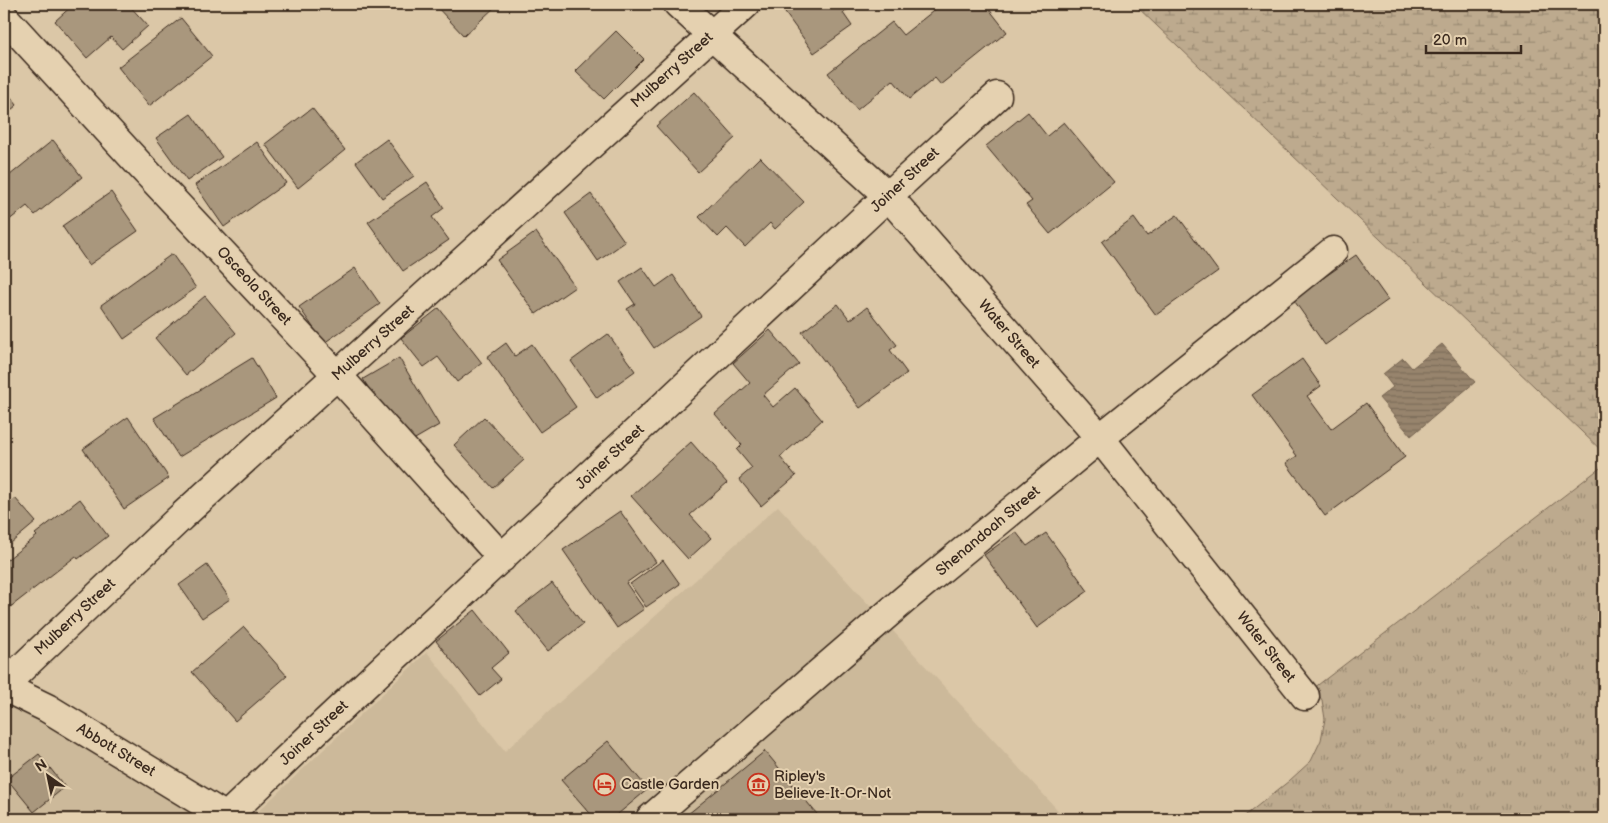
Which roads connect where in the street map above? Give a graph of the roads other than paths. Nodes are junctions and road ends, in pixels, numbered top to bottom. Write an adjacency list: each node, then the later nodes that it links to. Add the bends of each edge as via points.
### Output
1 (678, 4): 4 (street, Water Street)
2 (746, 4): 4 (street, Mulberry Street)
3 (4, 17): 8 (street, Osceola Street)
4 (712, 34): 6 (street, Water Street); 8 (street, Mulberry Street)
5 (997, 96): 6 (street, Joiner Street)
6 (888, 196): 9 (street, Water Street); 10 (street, Joiner Street)
7 (1332, 251): 9 (street, Shenandoah Street)
8 (338, 376): 10 (street, Osceola Street); 11 (street, Mulberry Street, via 181,518)
9 (1100, 438): 12 (street, Water Street); 14 (street, Shenandoah Street, via 905,599)
10 (502, 558): 13 (street, Joiner Street)
11 (4, 686): 13 (street, Abbott Street, via 47,708)
12 (1305, 696)
13 (225, 818)
14 (650, 819)

